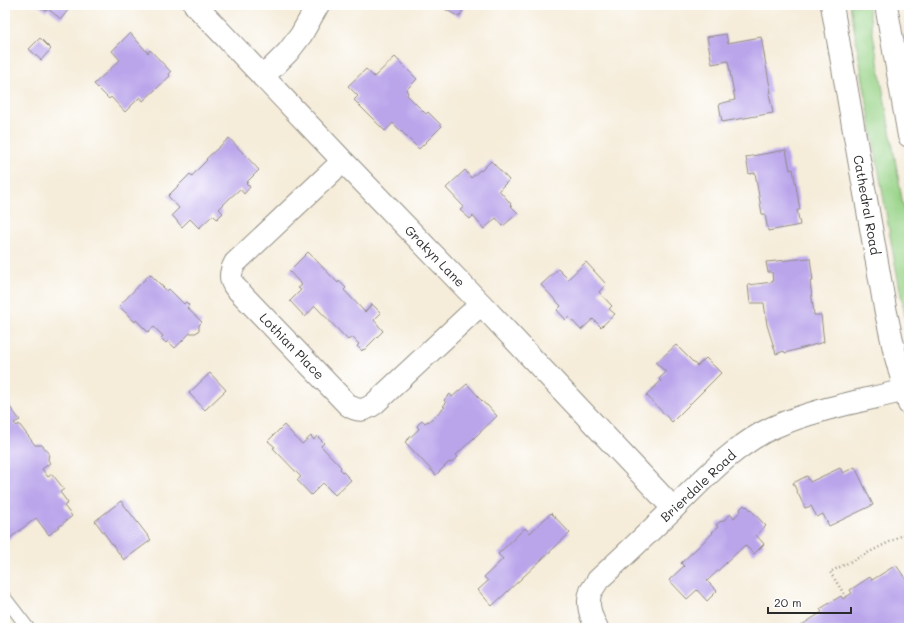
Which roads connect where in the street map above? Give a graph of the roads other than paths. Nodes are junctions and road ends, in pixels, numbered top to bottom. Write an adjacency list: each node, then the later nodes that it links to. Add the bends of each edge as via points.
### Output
1 (195, 5): 5 (street, Grakyn Lane)
2 (318, 5): 5 (street, via 301,35)
3 (832, 5): 9 (street, Cathedral Road, via 884,301 895,354)
4 (886, 5): 6 (street)
5 (263, 77): 7 (street, Grakyn Lane)
6 (909, 136)
7 (342, 161): 8 (street, Grakyn Lane); 8 (street, Lothian Place, via 235,263 230,275 235,287 348,405 354,409 368,409)
8 (481, 304): 10 (street, Grakyn Lane)
9 (908, 394): 10 (street, Brierdale Road, via 838,406 774,427 730,455)
10 (673, 508): 13 (street, Brierdale Road, via 598,580 591,592 589,606)
11 (5, 598): 12 (lane)
12 (28, 628)
13 (597, 628)

